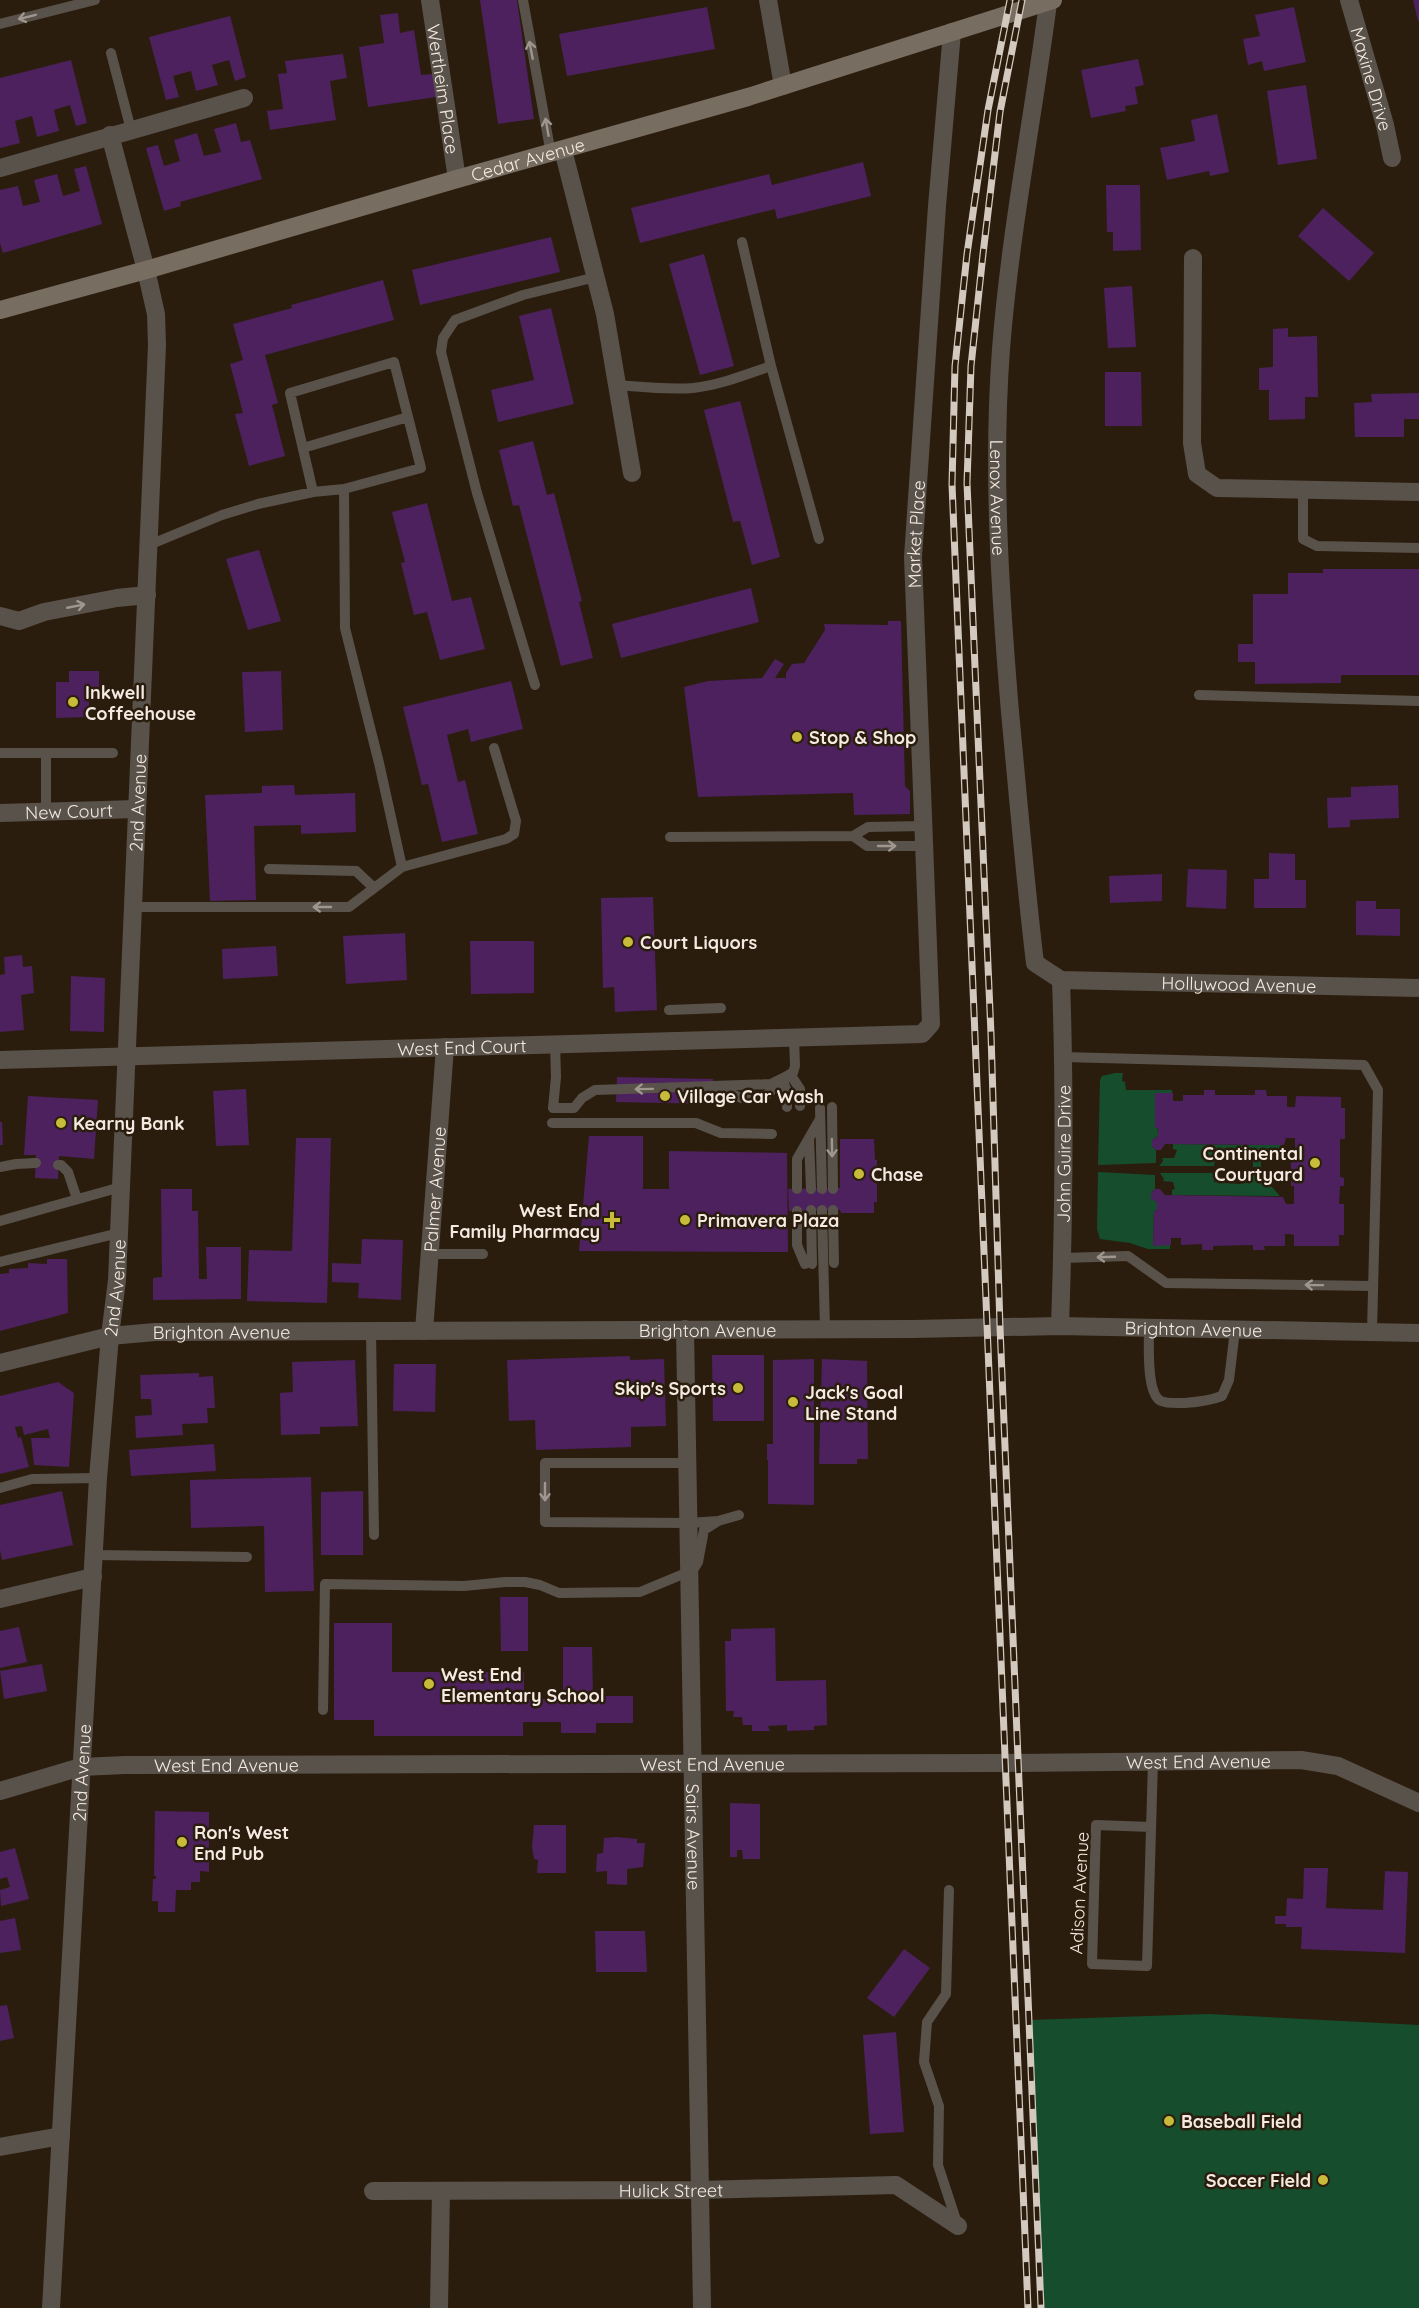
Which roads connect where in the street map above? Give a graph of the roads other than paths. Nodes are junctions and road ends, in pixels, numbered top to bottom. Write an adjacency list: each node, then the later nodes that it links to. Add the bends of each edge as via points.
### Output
1 (95, 0): 7 (lane, one-way to 7)
2 (430, 0): 17 (street, Wertheim Place)
3 (524, 0): 14 (lane, one-way to 3)
4 (768, 0): 10 (street)
5 (1349, 0): 15 (street, Maxine Drive)
6 (1051, 1): 8 (main road, Cedar Avenue); 55 (street, Lenox Avenue, via 1009,262 997,439 1001,603 1024,874 1035,963)
7 (0, 24)
8 (952, 32): 10 (main road, Cedar Avenue); 47 (street, Market Place, via 913,557)
9 (111, 53): 12 (lane)
10 (783, 86): 14 (main road, Cedar Avenue)
11 (244, 98): 12 (street)
12 (130, 130): 13 (street)
13 (110, 135): 16 (street); 20 (street, 2nd Avenue)
14 (557, 152): 17 (main road, Cedar Avenue); 21 (street)
15 (1392, 158)
16 (0, 168)
17 (457, 179): 20 (main road, Cedar Avenue)
18 (742, 242): 23 (lane)
19 (1193, 258): 29 (street, via 1192,443 1197,474 1217,488)
20 (146, 270): 22 (main road, Cedar Avenue); 33 (street, 2nd Avenue, via 156,314 157,345)
21 (596, 277): 24 (street); 37 (lane, via 524,295 455,320 443,338 441,352 477,493)
22 (0, 310)
23 (771, 366): 24 (lane, via 733,380 693,388); 32 (lane)
24 (617, 385): 27 (street)
25 (408, 417): 26 (lane); 26 (lane, via 394,362 373,368 290,393); 28 (lane, via 421,468)
26 (303, 448): 30 (lane)
27 (632, 473)
28 (344, 489): 30 (lane); 51 (lane, via 345,628)
29 (1303, 490): 31 (street); 34 (lane, via 1303,539 1317,546)
30 (314, 492): 33 (lane, via 222,515)
31 (1419, 492)
32 (819, 538)
33 (149, 545): 35 (street, 2nd Avenue)
34 (1419, 548)
35 (147, 595): 36 (street, one-way to 35, via 19,621 44,612); 44 (street, 2nd Avenue)
36 (0, 616)
37 (535, 685)
38 (1199, 695): 39 (lane)
39 (1419, 700)
40 (494, 748): 51 (lane, via 516,821 514,834)
41 (0, 753): 42 (lane)
42 (46, 753): 43 (lane); 45 (lane)
43 (113, 753)
44 (137, 809): 45 (street, New Court); 54 (street, 2nd Avenue)
45 (46, 811): 46 (street, New Court)
46 (0, 813)
47 (924, 826): 48 (lane, via 868,827); 50 (street, Market Place)
48 (853, 836): 49 (lane); 50 (lane, one-way to 50, via 867,846)
49 (670, 837)
50 (925, 846): 59 (street, Market Place, via 932,1024)
51 (402, 867): 53 (lane)
52 (269, 869): 53 (lane, via 356,871)
53 (374, 888): 54 (lane, one-way to 54, via 349,907)
54 (134, 907): 63 (street, 2nd Avenue)
55 (1061, 980): 56 (street, Hollywood Avenue); 64 (street, John Guire Drive)
56 (1419, 988)
57 (721, 1008): 58 (lane)
58 (669, 1010)
59 (922, 1034): 60 (street, West End Court)
60 (794, 1037): 61 (street, West End Court); 66 (lane, via 795,1066)
61 (555, 1043): 62 (street, West End Court); 69 (lane, via 553,1108)
62 (445, 1047): 63 (street, West End Court); 86 (street, Palmer Avenue)
63 (127, 1055): 65 (street, West End Court); 78 (street, 2nd Avenue)
64 (1063, 1057): 88 (street, John Guire Drive); 91 (lane, via 1364,1065 1378,1090)
65 (0, 1060)
66 (786, 1077): 67 (lane, via 800,1089); 68 (lane); 69 (lane, one-way to 69, via 756,1086 595,1090)
67 (800, 1106)
68 (787, 1107)
69 (574, 1108): 72 (lane)
70 (824, 1111): 74 (lane); 80 (lane); 80 (lane, one-way to 80)
71 (552, 1124): 72 (lane)
72 (574, 1124): 73 (lane, via 696,1123 721,1133)
73 (772, 1134)
74 (809, 1138): 79 (lane, via 797,1159); 80 (lane)
75 (36, 1163): 77 (lane)
76 (58, 1165): 81 (lane, via 68,1172)
77 (0, 1167)
78 (121, 1187): 81 (lane); 85 (street, 2nd Avenue)
79 (797, 1189)
80 (822, 1189)
81 (77, 1199): 84 (lane)
82 (822, 1210): 90 (lane)
83 (797, 1211): 90 (lane, via 797,1245)
84 (0, 1221)
85 (119, 1233): 89 (lane); 101 (street, 2nd Avenue)
86 (429, 1254): 87 (lane); 97 (street, Palmer Avenue)
87 (483, 1254)
88 (1063, 1258): 91 (lane, one-way to 88, via 1166,1283 1128,1257); 92 (street, John Guire Drive)
89 (0, 1262)
90 (819, 1263): 94 (lane)
91 (1373, 1286): 99 (lane)
92 (1060, 1326): 94 (street, Brighton Avenue); 95 (street, Brighton Avenue)
93 (685, 1329): 94 (street, Brighton Avenue); 97 (street, Brighton Avenue); 103 (street, Sairs Avenue)
94 (825, 1329)
95 (1149, 1329): 98 (street, Brighton Avenue); 98 (lane, via 1154,1394 1160,1401 1176,1403 1222,1396 1229,1380)
96 (371, 1330): 97 (street, Brighton Avenue); 101 (street, Brighton Avenue); 109 (lane)
97 (424, 1330)
98 (1235, 1330): 99 (street, Brighton Avenue)
99 (1372, 1332): 100 (street, Brighton Avenue)
100 (1419, 1333)
101 (110, 1336): 102 (street, Brighton Avenue); 104 (street, 2nd Avenue)
102 (0, 1363)
103 (688, 1463): 108 (street, Sairs Avenue); 108 (lane, one-way to 108, via 544,1463 545,1522)
104 (98, 1478): 105 (lane, via 32,1479); 110 (street, 2nd Avenue)
105 (0, 1488)
106 (739, 1515): 107 (lane)
107 (718, 1521): 108 (lane); 112 (lane, via 704,1530 698,1562)
108 (689, 1523): 112 (street, Sairs Avenue)
109 (374, 1535)
110 (94, 1555): 111 (lane); 113 (street, 2nd Avenue)
111 (247, 1557)
112 (690, 1572): 115 (lane, via 640,1592 559,1593 540,1585 515,1582 464,1586 325,1584); 117 (street, Sairs Avenue)
113 (93, 1577): 114 (street); 118 (street, 2nd Avenue)
114 (0, 1599)
115 (323, 1710)
116 (1153, 1761): 117 (street, West End Avenue); 120 (street, West End Avenue, via 1327,1763 1356,1772); 121 (lane, Adison Avenue)
117 (693, 1763): 118 (street, West End Avenue); 125 (street, Sairs Avenue)
118 (81, 1767): 119 (street, West End Avenue); 123 (street, 2nd Avenue)
119 (0, 1791)
120 (1419, 1803)
121 (1151, 1827): 121 (lane, Adison Avenue, via 1147,1966 1092,1964 1096,1825)
122 (949, 1890): 128 (lane, via 946,1994 927,2022 924,2062 939,2106 938,2165)
123 (61, 2136): 124 (street); 129 (street, 2nd Avenue)
124 (0, 2147)
125 (700, 2190): 127 (street, Hulick Street); 128 (street, Hulick Street, via 896,2185); 131 (street, Sairs Avenue)
126 (373, 2191): 127 (street, Hulick Street)
127 (441, 2191): 130 (street)
128 (958, 2226)
129 (51, 2308)
130 (439, 2308)
131 (702, 2308)

